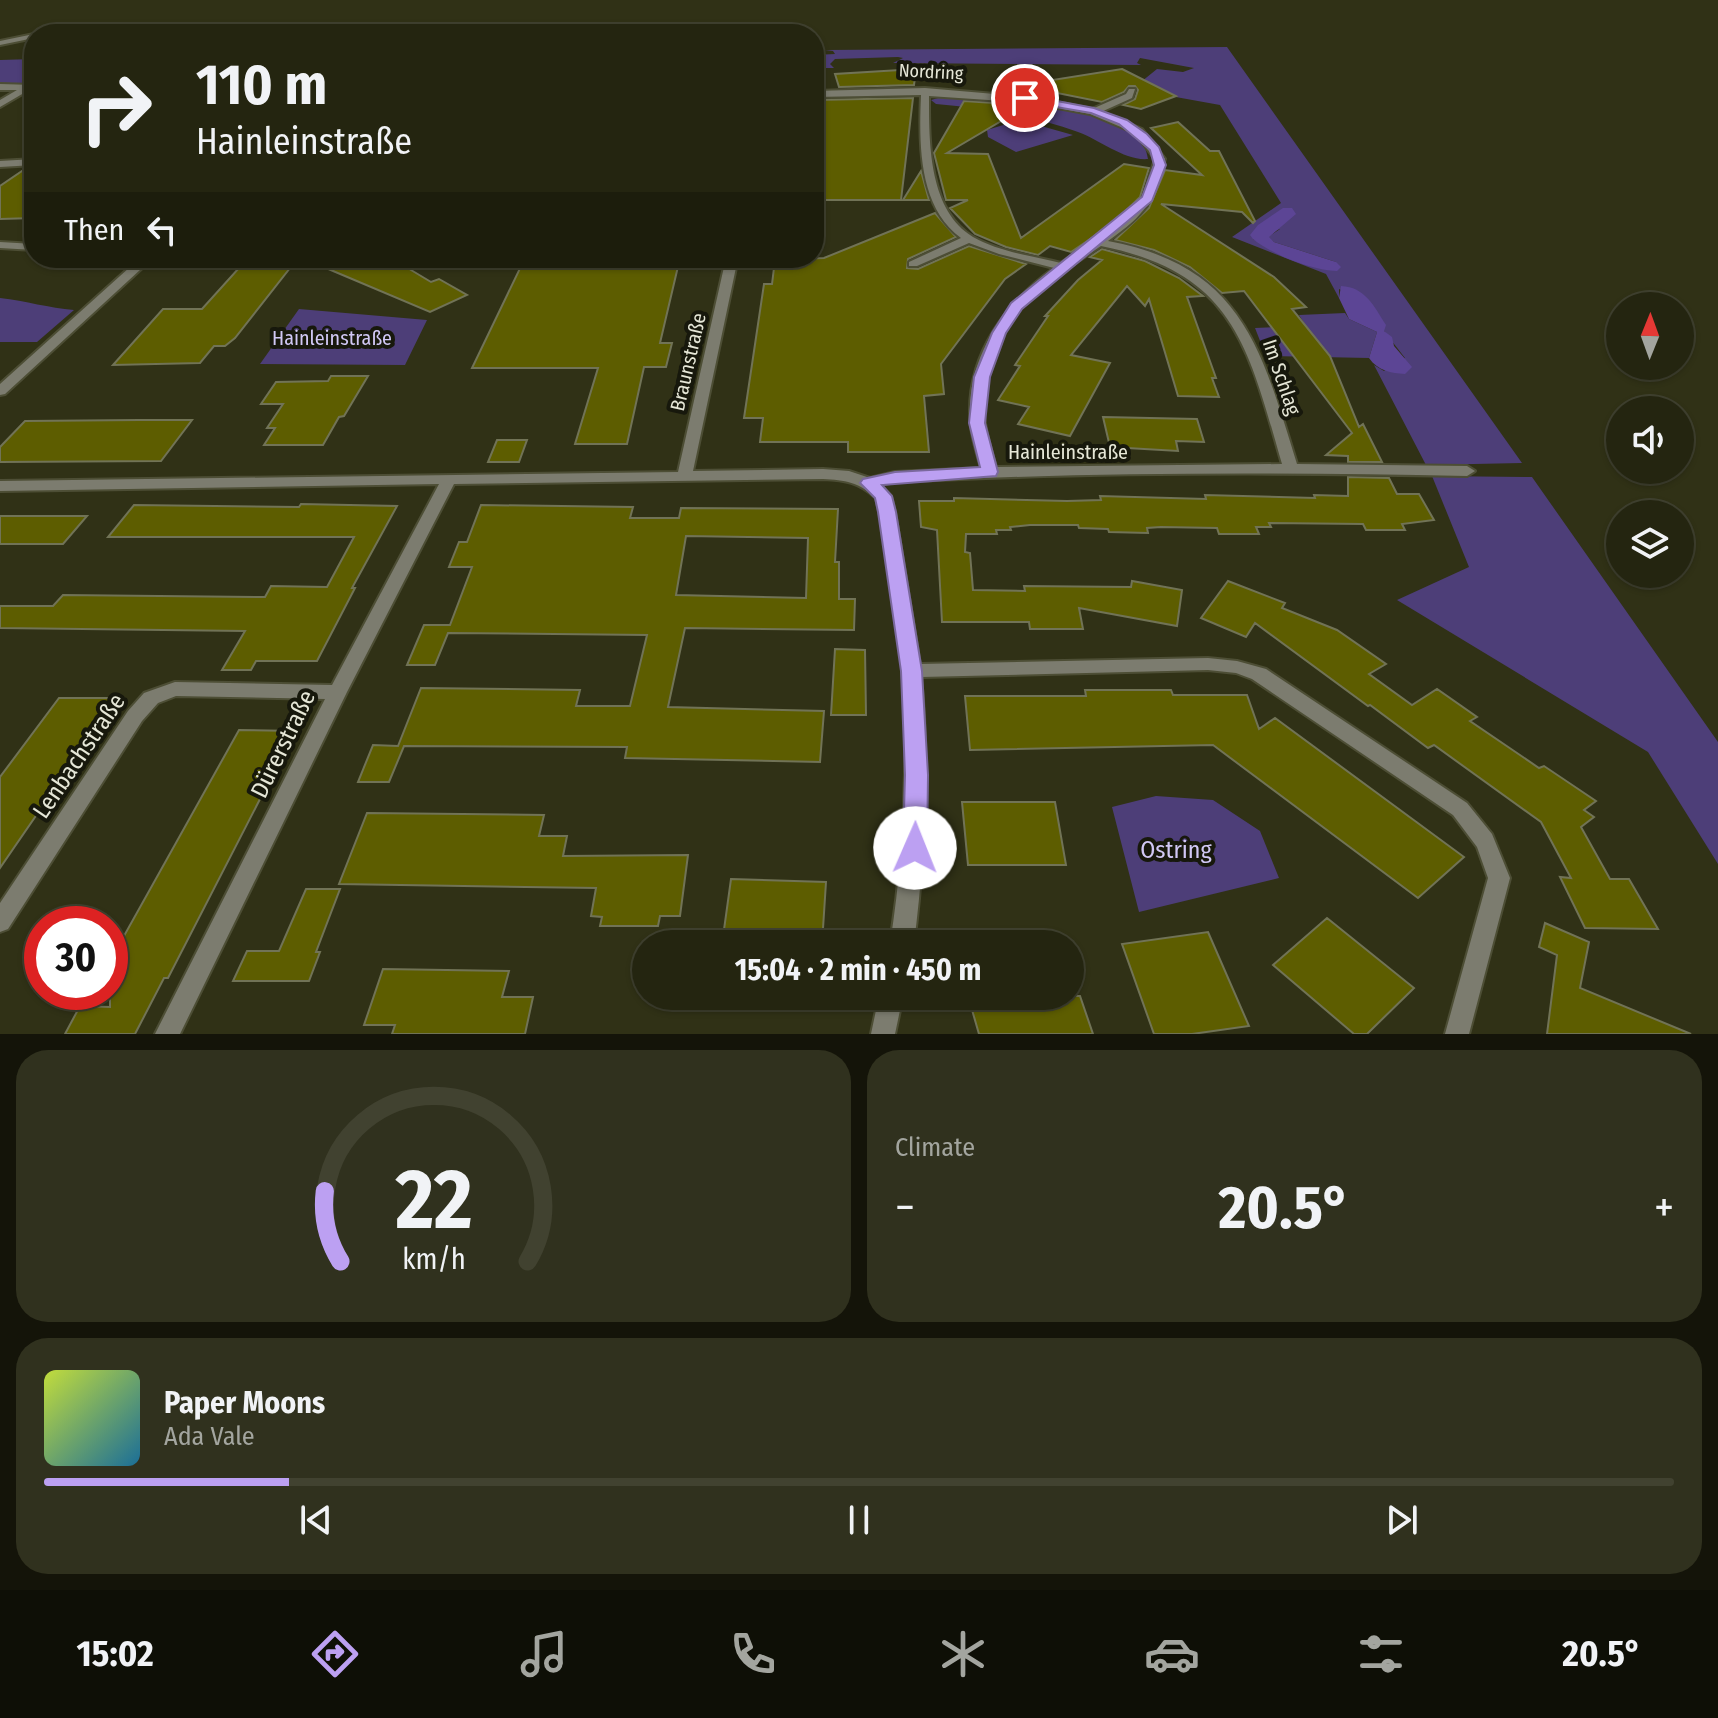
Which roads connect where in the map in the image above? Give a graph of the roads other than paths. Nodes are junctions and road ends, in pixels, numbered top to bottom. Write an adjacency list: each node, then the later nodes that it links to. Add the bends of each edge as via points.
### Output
1 (24, 38): 2 (street)
2 (0, 43)
3 (0, 87): 4 (street)
4 (24, 88)
5 (925, 91): 8 (street, Nordring); 10 (street, Nordring, via 1048,101); 13 (street, via 926,159 942,209)
6 (1132, 91): 10 (street)
7 (24, 92): 9 (street)
8 (824, 94)
9 (0, 104)
10 (1094, 111): 14 (street, Nordring, via 1143,136 1160,165 1148,198)
11 (24, 163): 12 (street)
12 (0, 164)
13 (968, 239): 17 (street); 18 (street)
14 (1098, 242): 18 (street, Nordring); 22 (street, Im Schlag, via 1156,256 1195,276 1225,304 1247,336)
15 (0, 245): 16 (street)
16 (24, 246)
17 (913, 264)
18 (1064, 267): 24 (street, Nordring, via 1016,306 985,366 977,423)
19 (136, 268): 21 (street)
20 (730, 268): 25 (street, Braunstraße)
21 (0, 391)
22 (1291, 468): 23 (street, Hainleinstraße); 24 (street, Hainleinstraße)
23 (1467, 471)
24 (990, 472): 27 (street, Hainleinstraße)
25 (685, 475): 26 (street, Hainleinstraße); 27 (street, Hainleinstraße, via 823,474)
26 (449, 479): 28 (street, Hainleinstraße); 30 (street, Dürerstraße)
27 (869, 483): 29 (street, via 883,496 887,512)
28 (0, 486)
29 (911, 671): 32 (street, via 915,848); 36 (street, via 1208,664 1259,674 1460,809 1481,831 1499,878)
30 (338, 692): 31 (street, Lenbachstraße, via 175,689 151,698); 34 (street, Dürerstraße)
31 (0, 922)
32 (904, 930)
33 (888, 1010): 35 (street)
34 (167, 1034)
35 (883, 1034)
36 (1457, 1034)

